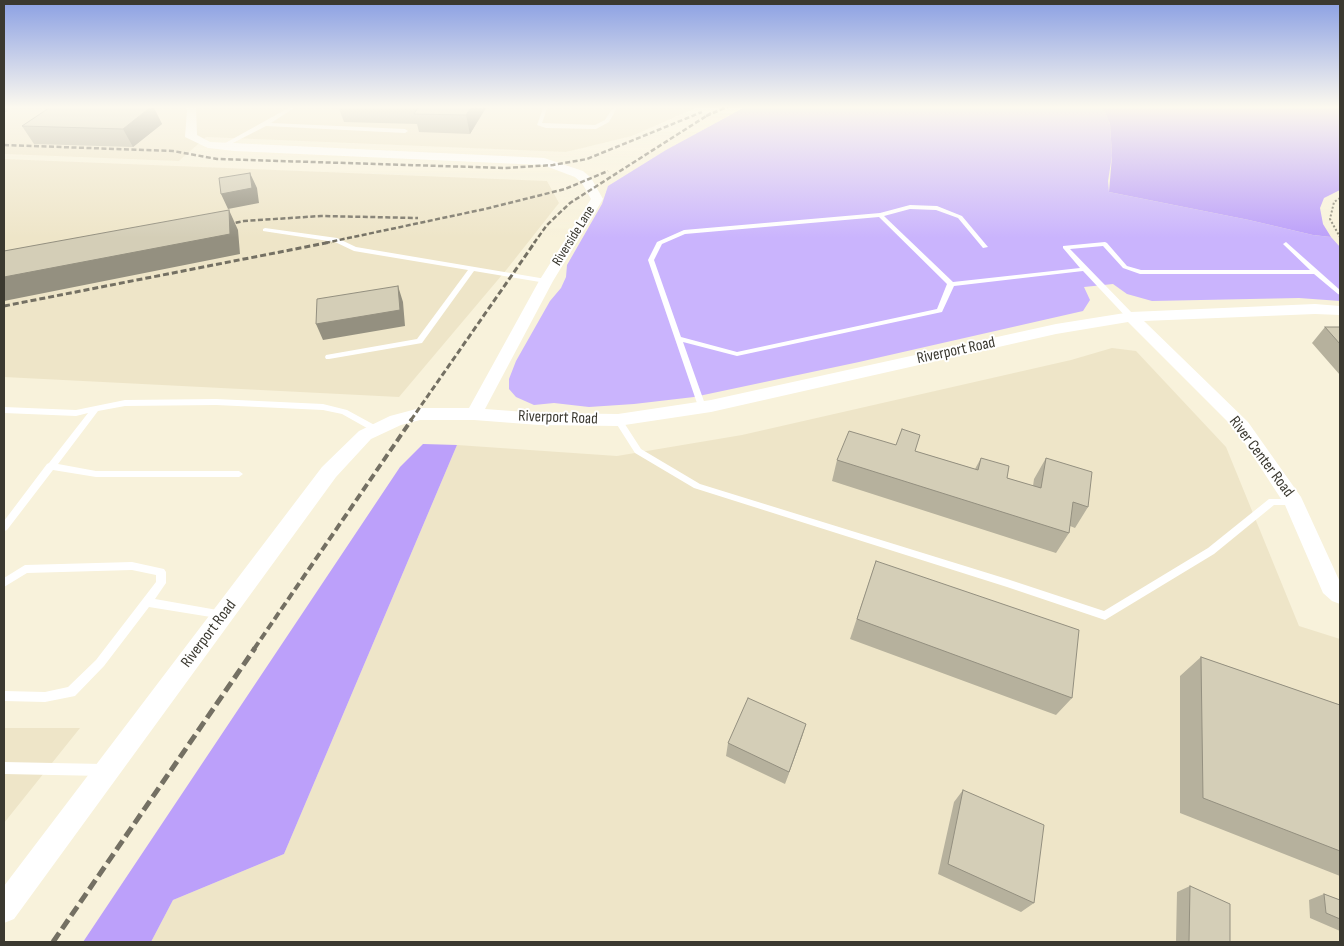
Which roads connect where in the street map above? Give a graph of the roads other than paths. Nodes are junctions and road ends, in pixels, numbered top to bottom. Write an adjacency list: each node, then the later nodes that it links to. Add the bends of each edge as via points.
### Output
1 (306, 150): 9 (street, Riverside Lane, via 544,162 579,174 597,199)
2 (880, 214): 5 (lane, via 910,207 937,208 960,217); 10 (lane); 14 (lane, via 684,232 659,243 651,260)
3 (264, 230): 6 (lane, via 337,240 354,249)
4 (1286, 244): 8 (lane)
5 (985, 247)
6 (472, 269): 9 (lane); 15 (lane, via 419,341)
7 (1085, 269): 8 (lane, via 1065,247 1105,244 1125,268 1140,272); 10 (lane); 13 (lane)
8 (1316, 272): 11 (lane)
9 (546, 282): 19 (street, Riverside Lane)
10 (951, 284): 14 (lane, via 940,311 737,354)
11 (1340, 294)
12 (1340, 310): 13 (street, Riverport Road)
13 (1131, 317): 16 (street, Riverport Road, via 1056,329); 24 (street, River Center Road, via 1242,426)
14 (678, 338): 16 (lane)
15 (329, 357)
16 (702, 407): 20 (street, Riverport Road)
17 (4, 410): 18 (lane, via 76,413)
18 (95, 410): 21 (lane, via 125,402 323,407 344,412); 22 (lane)
19 (474, 414): 20 (street, Riverport Road); 21 (street, Riverport Road, via 415,414)
20 (618, 420): 24 (lane, via 638,451 697,486 1105,616 1211,551 1272,501)
21 (377, 430): 29 (street, Riverport Road, via 365,436 329,472)
22 (50, 466): 23 (lane, via 96,474); 25 (lane)
23 (239, 474)
24 (1294, 502): 27 (street, River Center Road, via 1330,586)
25 (4, 527)
26 (4, 583): 28 (lane, via 24,569 132,566 161,572 161,583)
27 (1340, 595)
28 (147, 602): 29 (lane); 30 (lane, via 100,664 71,692 45,698)
29 (223, 615): 32 (street, Riverport Road)
30 (4, 696)
31 (4, 768): 32 (lane)
32 (107, 770): 33 (street, Riverport Road)
33 (4, 909)

